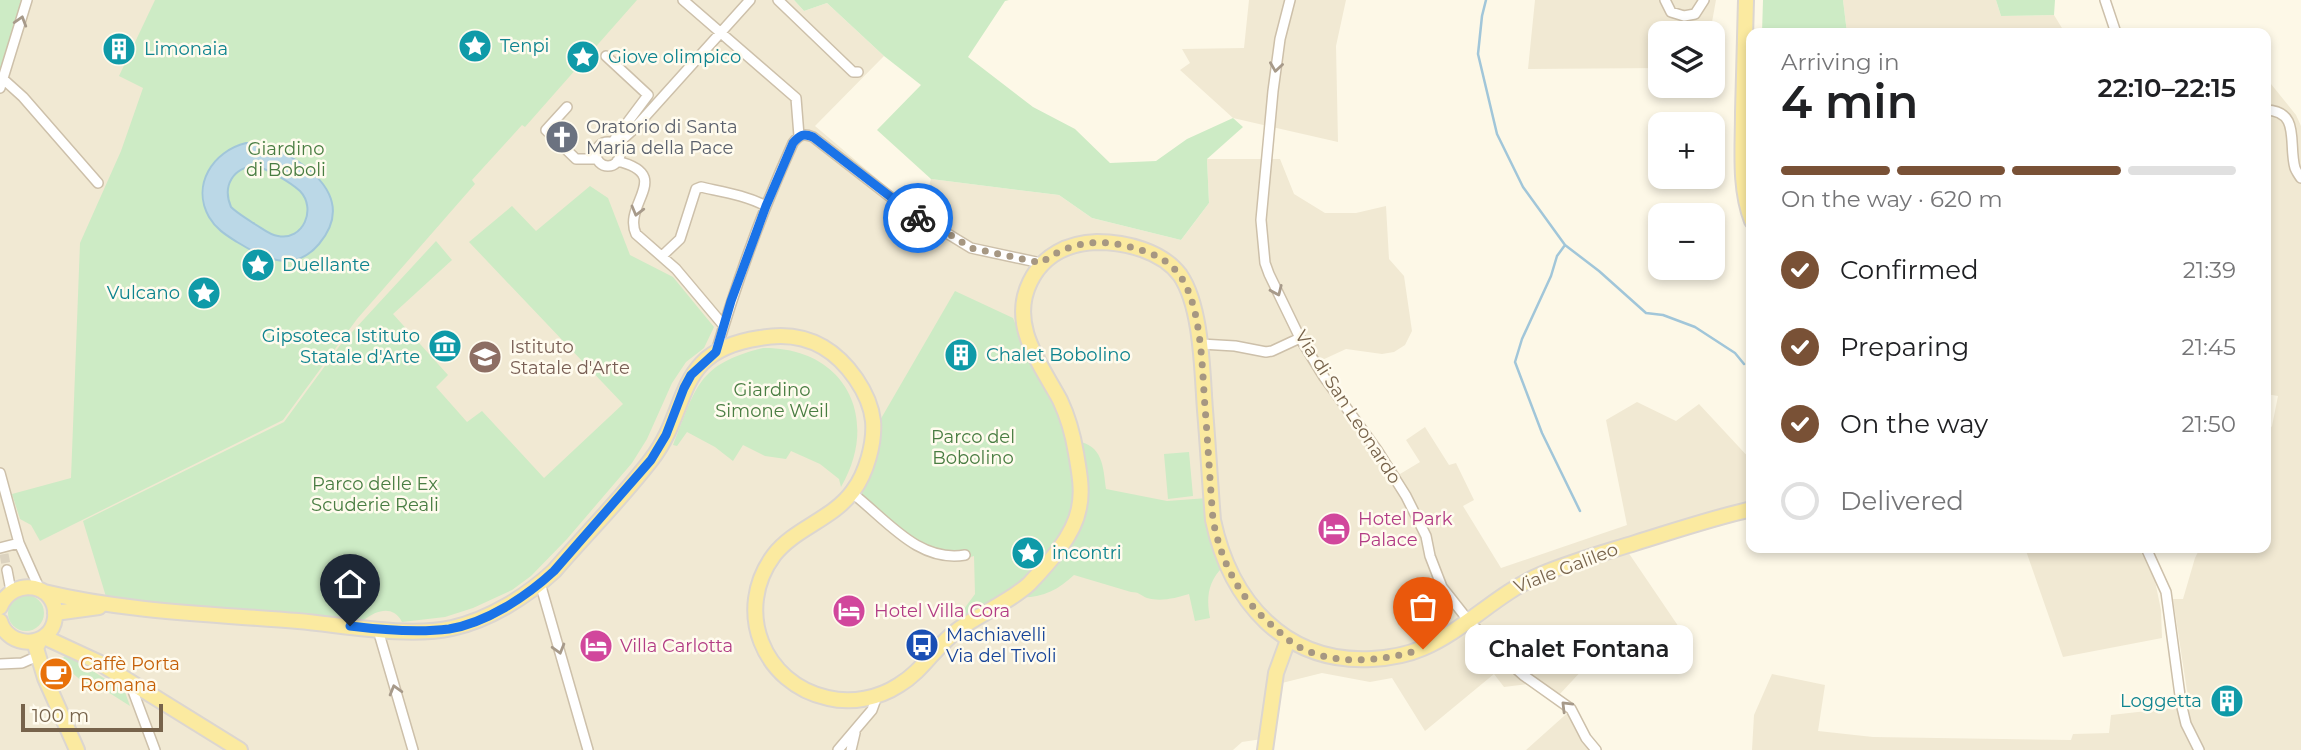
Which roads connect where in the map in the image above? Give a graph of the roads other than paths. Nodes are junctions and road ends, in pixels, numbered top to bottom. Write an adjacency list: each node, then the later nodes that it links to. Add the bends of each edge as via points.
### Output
1 (27, 0): 14 (street, one-way to 1)
2 (683, 0): 11 (street)
3 (750, 0): 11 (street)
4 (778, 0): 13 (street)
5 (1290, 0): 28 (street, Via di San Leonardo, one-way to 28, via 1273,91 1261,220 1265,263)
6 (1665, 0): 7 (street, via 1671,12 1684,16 1695,14)
7 (1704, 0)
8 (1746, 0): 23 (main road)
9 (2105, 0): 10 (street)
10 (2114, 28)
11 (722, 32): 17 (street, via 796,98); 18 (street, via 633,130)
12 (607, 56): 18 (street, via 648,95)
13 (858, 72)
14 (1, 84): 22 (street, via 23,97)
15 (567, 107): 19 (street, via 546,130 576,159)
16 (2271, 110): 21 (street, via 2279,110 2295,127 2294,167)
17 (799, 136): 24 (street); 26 (street, via 813,137 909,214 971,248)
18 (614, 144): 19 (street, via 599,145); 20 (street, via 620,155)
19 (596, 159): 20 (street, via 608,166)
20 (617, 161): 25 (street, one-way to 25, via 636,165 642,172 645,183 634,229)
21 (2301, 178)
22 (98, 183)
23 (1746, 192)
24 (766, 206): 25 (street, via 752,198 696,189 680,239); 27 (street)
25 (662, 256): 27 (street)
26 (1041, 263): 29 (main road, Viale Galileo, via 1073,245 1096,242 1120,244 1164,259 1189,290); 56 (main road, via 1023,297 1024,327 1072,431 1081,486 1079,510 1056,553 1024,589 957,630 904,682)
27 (724, 326): 30 (street)
28 (1300, 338): 29 (street, via 1266,352); 45 (street, Via di San Leonardo, via 1406,496 1426,536 1436,575)
29 (1200, 344): 50 (main road, Viale Galileo, via 1218,545 1231,577)
30 (716, 352): 32 (main road, via 741,341 782,336 817,344 844,365 867,401 873,422 865,468); 39 (main road, via 688,382 651,460)
31 (0, 476): 34 (street)
32 (852, 493): 37 (street, via 919,547 944,556); 56 (main road, via 775,554 755,605 757,631 764,652 796,686 837,700)
33 (1746, 511): 45 (main road, Viale Galileo, via 1541,574 1508,590)
34 (19, 543): 35 (street); 41 (street)
35 (1, 549)
36 (2148, 553): 67 (street, via 2166,592 2181,703)
37 (965, 555)
38 (7, 570): 40 (street)
39 (540, 583): 47 (main road, via 489,615 451,628); 62 (street, one-way to 62)
40 (5, 591): 41 (main road, via 27,586); 43 (main road)
41 (42, 591): 42 (main road); 44 (main road, via 51,599)
42 (112, 606): 44 (main road); 47 (main road)
43 (0, 607)
44 (55, 618): 48 (main road); 52 (main road)
45 (1468, 620): 50 (main road, Viale Galileo, via 1403,655 1361,660 1311,652); 66 (street, Via di San Leonardo, one-way to 45, via 1571,709 1523,675)
46 (0, 624): 49 (main road)
47 (379, 630): 61 (street, one-way to 47)
48 (42, 638): 49 (main road, via 29,643); 51 (main road); 54 (main road, via 36,648)
49 (14, 639): 54 (main road)
50 (1288, 640): 65 (main road, via 1277,666)
51 (62, 643): 52 (main road); 54 (street, via 45,652)
52 (98, 662): 55 (main road)
53 (0, 664): 54 (street)
54 (39, 667): 58 (main road)
55 (129, 681): 59 (street); 60 (main road)
56 (877, 696): 57 (street)
57 (855, 731): 63 (street); 64 (street)
58 (74, 749)
59 (155, 750)
60 (240, 750)
61 (412, 750)
62 (588, 750)
63 (838, 750)
64 (851, 750)
65 (1265, 750)
66 (1596, 750)
67 (2199, 750)

